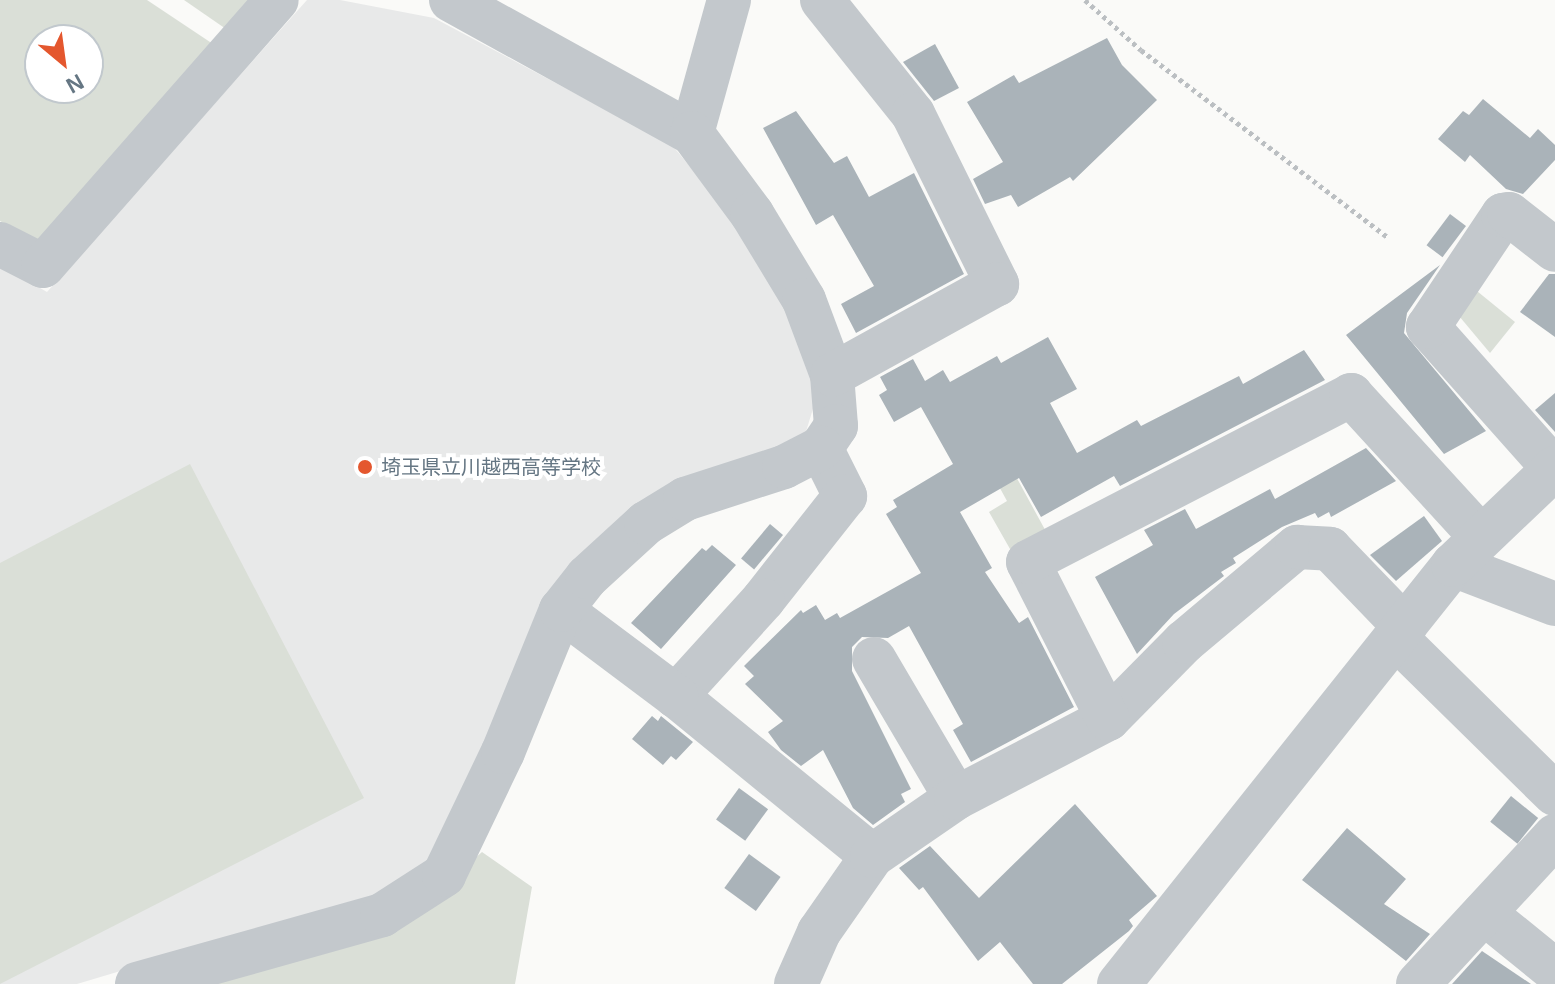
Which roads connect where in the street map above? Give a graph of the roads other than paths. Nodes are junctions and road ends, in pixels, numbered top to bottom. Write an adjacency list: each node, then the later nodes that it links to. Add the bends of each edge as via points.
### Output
1 (277, 0): 6 (street, via 43,266)
2 (451, 0): 5 (street)
3 (729, 0): 5 (street)
4 (822, 0): 8 (street, via 913,114 997,284)
5 (692, 133): 8 (street, via 752,214 804,300)
6 (0, 244)
7 (1555, 250): 10 (street, via 1509,214 1503,215 1428,327)
8 (832, 375): 9 (street, via 836,426)
9 (821, 448): 13 (street, via 784,467 685,499 646,523 587,577); 16 (street, via 845,496 763,600)
10 (1554, 468): 11 (street)
11 (1466, 550): 12 (street); 14 (street); 17 (street, via 1351,395 1028,562)
12 (1555, 604)
13 (561, 610): 16 (street); 24 (street, via 503,752 444,875 382,915)
14 (1401, 633): 17 (street, via 1330,549 1297,547 1184,642); 18 (street); 26 (street)
15 (874, 659): 19 (street)
16 (676, 696): 21 (street)
17 (1108, 719): 19 (street)
18 (1555, 794)
19 (956, 798): 21 (street)
20 (1555, 836): 22 (street)
21 (872, 856): 25 (street, via 819,932)
22 (1484, 913): 23 (street); 27 (street)
23 (1552, 968)
24 (137, 984)
25 (796, 984)
26 (1119, 984)
27 (1418, 984)

